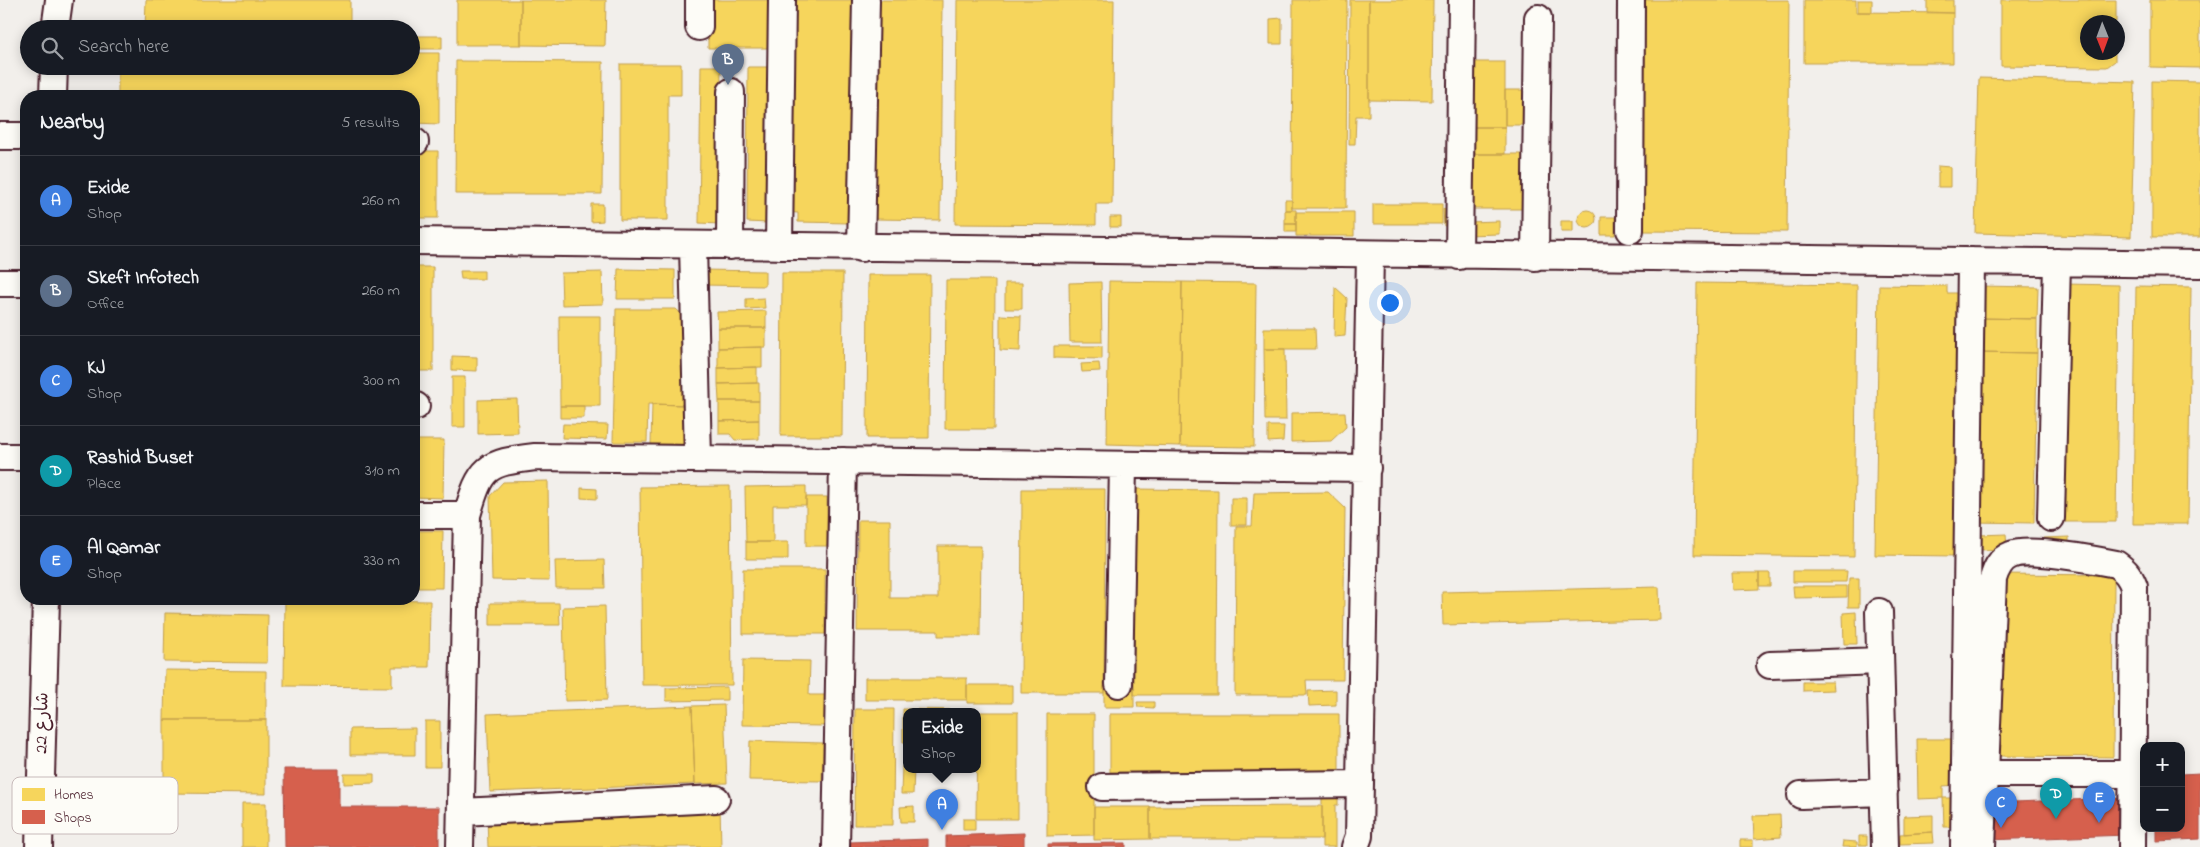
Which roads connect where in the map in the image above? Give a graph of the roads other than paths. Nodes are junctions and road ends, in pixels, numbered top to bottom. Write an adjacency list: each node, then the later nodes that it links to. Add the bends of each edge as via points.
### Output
1 (50, 0): 9 (street)
2 (59, 0): 10 (street)
3 (699, 0): 11 (street)
4 (782, 0): 21 (street)
5 (866, 0): 22 (street)
6 (1462, 0): 24 (street)
7 (1631, 0): 17 (street)
8 (1538, 18): 25 (street)
9 (54, 20)
10 (56, 20)
11 (699, 27)
12 (54, 75): 13 (street)
13 (53, 90)
14 (731, 92): 20 (street)
15 (0, 136): 16 (street)
16 (20, 136)
17 (1630, 230)
18 (420, 241): 19 (street)
19 (693, 245): 20 (street); 33 (street)
20 (730, 246): 21 (street)
21 (779, 246): 22 (street)
22 (861, 248): 23 (street)
23 (1370, 255): 24 (street); 36 (street)
24 (1459, 256): 25 (street)
25 (1535, 256): 26 (street)
26 (1971, 261): 27 (street); 60 (street)
27 (2058, 262): 28 (street); 39 (street)
28 (2200, 264)
29 (0, 283): 30 (street)
30 (20, 283)
31 (0, 457): 32 (street)
32 (20, 457)
33 (698, 459): 34 (street); 38 (street, via 535,457 497,463 480,478)
34 (843, 461): 35 (street); 58 (street)
35 (1124, 465): 36 (street); 44 (street)
36 (1367, 468): 48 (street)
37 (420, 515): 38 (street)
38 (467, 515): 53 (street)
39 (2051, 518)
40 (46, 605): 47 (street, شارع 22)
41 (1879, 612): 42 (street)
42 (1880, 661): 43 (street); 50 (street)
43 (1770, 665)
44 (1119, 684)
45 (1984, 774): 46 (street); 46 (street, via 1993,579 2002,560 2020,552 2116,564 2131,578 2134,587); 61 (street)
46 (2132, 774): 62 (street)
47 (42, 777)
48 (1360, 784): 49 (street); 55 (street)
49 (1102, 788)
50 (1884, 792): 51 (street); 59 (street)
51 (1802, 795)
52 (716, 799): 53 (street)
53 (460, 812): 57 (street)
54 (40, 834): 56 (street, شارع 22)
55 (1359, 844)
56 (40, 847)
57 (460, 847)
58 (836, 847)
59 (1885, 847)
60 (1964, 847)
61 (1982, 847)
62 (2132, 847)

